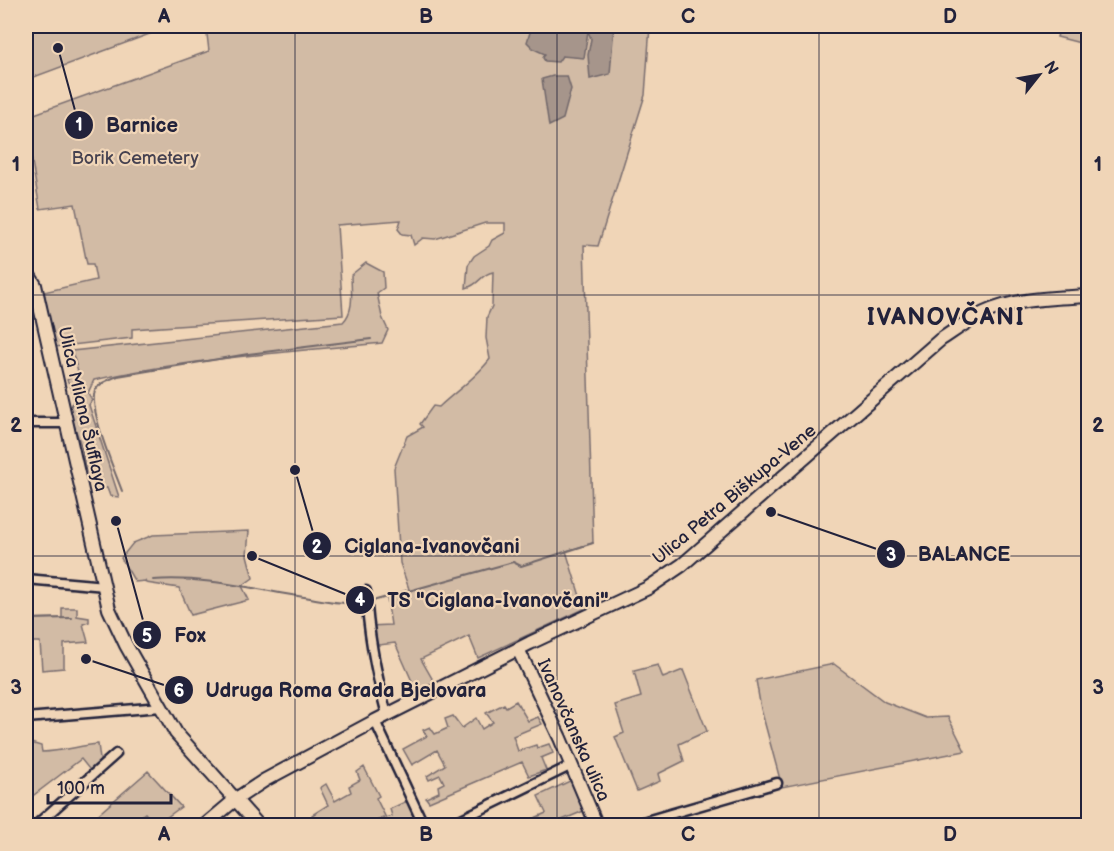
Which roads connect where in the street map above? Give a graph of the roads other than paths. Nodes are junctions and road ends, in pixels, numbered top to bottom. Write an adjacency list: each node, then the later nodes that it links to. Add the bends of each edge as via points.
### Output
1 (28, 276): 4 (main road, Ulica Milana Šufflaya, via 35,285)
2 (1089, 296): 8 (main road, Ulica Petra Biškupa-Vene, via 1012,304 965,324 940,340 682,565 648,588)
3 (26, 423): 4 (street)
4 (67, 423): 6 (main road, Ulica Milana Šufflaya)
5 (26, 579): 6 (street)
6 (105, 586): 9 (main road, Ulica Milana Šufflaya, via 121,634)
7 (366, 591): 10 (street, via 376,675)
8 (518, 649): 10 (main road, Ulica Petra Biškupa-Vene); 14 (main road, Ivanovčanska ulica)
9 (161, 707): 11 (street); 16 (main road, Ulica Milana Šufflaya, via 176,733)
10 (387, 715): 12 (main road, Ulica Petra Biškupa-Vene)
11 (26, 718)
12 (375, 721): 16 (main road, Ulica Petra Biškupa-Vene); 20 (street)
13 (116, 754): 17 (street)
14 (572, 765): 21 (street); 22 (main road, Ivanovčanska ulica)
15 (777, 783): 23 (street)
16 (236, 799): 18 (main road, Ulica Petra Biškupa-Vene); 19 (main road, Ulica Milana Šufflaya)
17 (35, 825)
18 (204, 825)
19 (259, 825)
20 (424, 825)
21 (447, 825)
22 (597, 825)
23 (629, 825)

